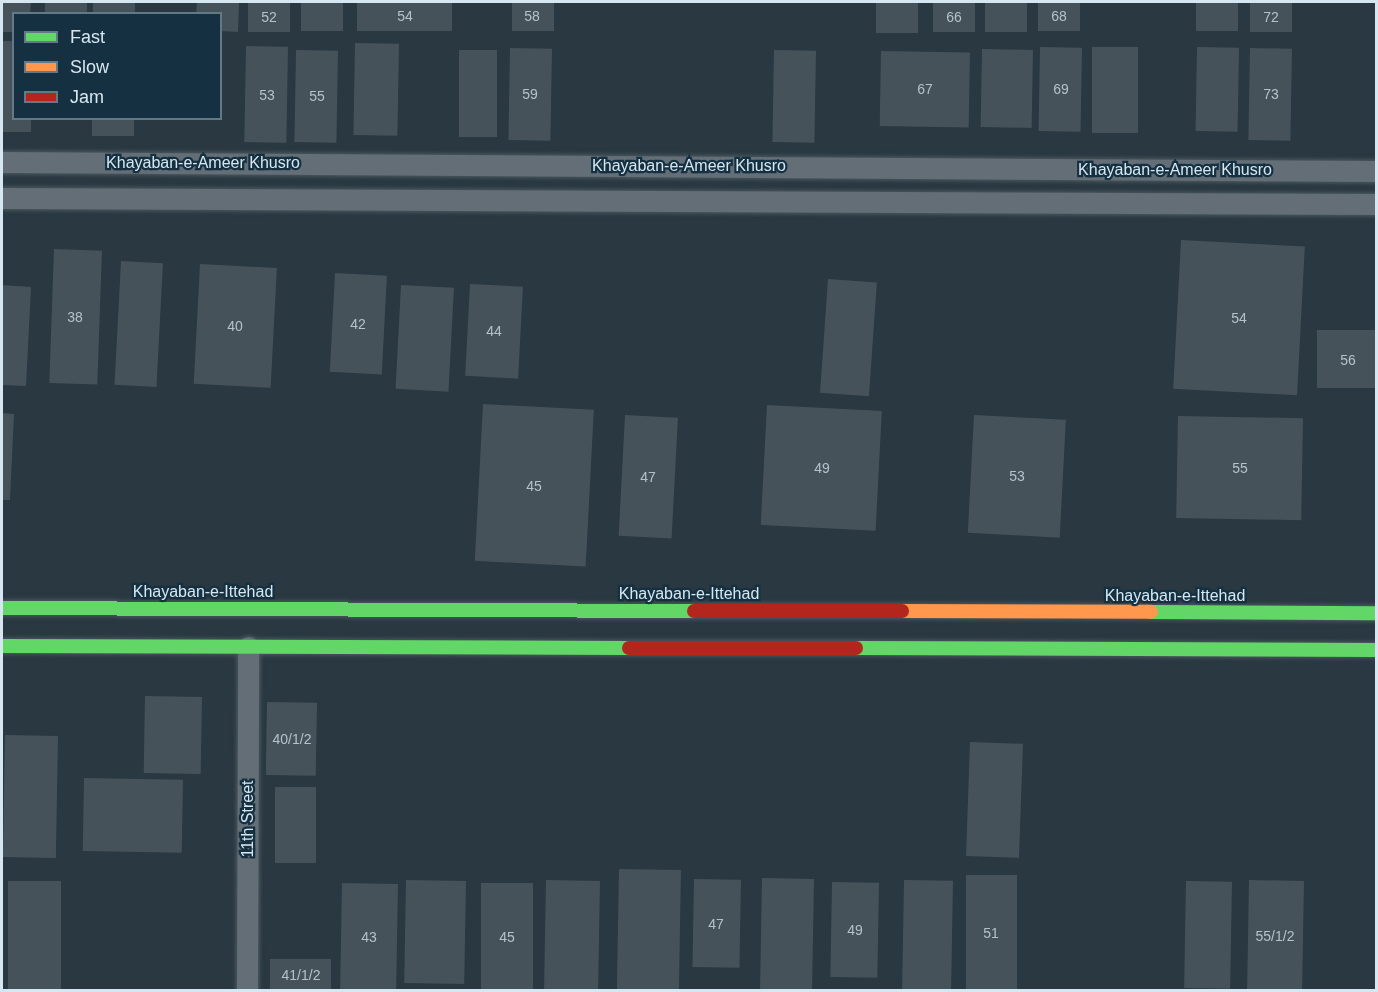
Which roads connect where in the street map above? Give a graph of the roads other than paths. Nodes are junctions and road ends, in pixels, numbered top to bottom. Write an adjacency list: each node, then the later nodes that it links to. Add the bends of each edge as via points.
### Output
1 (2, 162): 2 (street, Khayaban-e-Ameer Khusro)
2 (182, 162): 3 (street, Khayaban-e-Ameer Khusro); 6 (street, via 192,169 197,180 194,192)
3 (230, 163): 4 (street, Khayaban-e-Ameer Khusro); 7 (street, via 223,177)
4 (1377, 171)
5 (2, 198): 6 (street, Khayaban-e-Ameer Khusro)
6 (185, 199): 7 (street, Khayaban-e-Ameer Khusro)
7 (230, 199): 8 (street, Khayaban-e-Ameer Khusro)
8 (1377, 204)
9 (2, 608): 10 (main road, Khayaban-e-Ittehad)
10 (1377, 613)
11 (2, 646): 12 (main road)
12 (248, 647): 13 (main road); 14 (street, 11th Street)
13 (1377, 650)
14 (247, 990)

